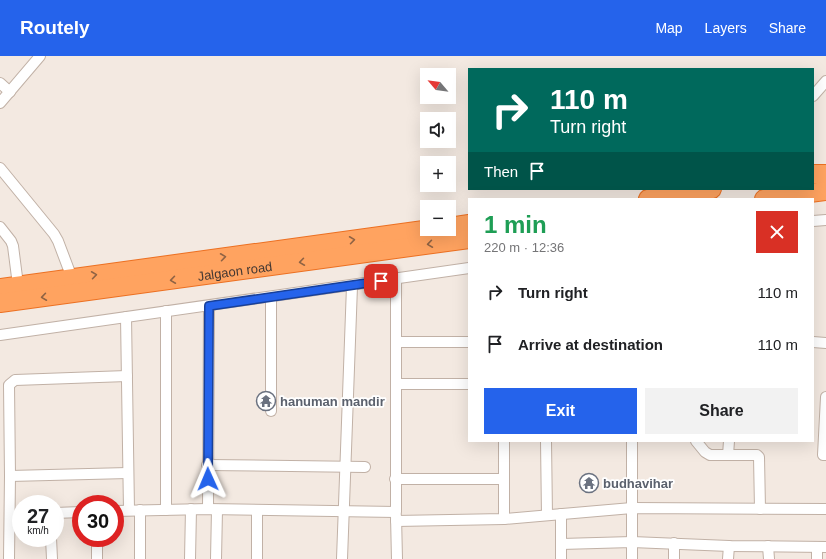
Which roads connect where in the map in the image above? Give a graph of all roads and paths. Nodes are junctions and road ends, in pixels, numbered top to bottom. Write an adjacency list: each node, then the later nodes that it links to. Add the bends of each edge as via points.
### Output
1 (40, 56): 4 (street)
2 (826, 81): 5 (street)
3 (0, 83): 4 (street)
4 (10, 92): 6 (street)
5 (814, 95)
6 (0, 103)
7 (0, 168): 22 (street, via 54,234)
8 (814, 174): 9 (highway)
9 (826, 174)
10 (706, 190): 12 (highway)
11 (826, 191): 13 (highway)
12 (654, 198)
13 (772, 198)
14 (826, 220): 15 (street)
15 (814, 221)
16 (468, 224): 17 (highway)
17 (456, 225)
18 (0, 227): 24 (street, via 13,246)
19 (420, 231): 22 (highway, Jalgaon road, one-way to 19)
20 (468, 239): 28 (highway, Jalgaon road, one-way to 28)
21 (468, 268): 23 (street)
22 (72, 278): 24 (highway, Jalgaon road)
23 (396, 279): 25 (street); 33 (street)
24 (18, 285): 26 (highway, Jalgaon road)
25 (352, 286): 27 (street); 51 (street)
26 (0, 288)
27 (271, 297): 29 (street); 41 (street)
28 (0, 303)
29 (209, 306): 30 (street); 49 (street)
30 (166, 311): 31 (street); 64 (street)
31 (126, 318): 32 (street); 37 (street)
32 (0, 335)
33 (396, 342): 34 (street); 38 (street)
34 (468, 342)
35 (814, 342): 36 (street)
36 (826, 343)
37 (127, 376): 52 (street); 53 (street, via 12,382 9,385)
38 (396, 384): 39 (street); 54 (street)
39 (468, 384)
40 (826, 397): 48 (street, via 823,455)
41 (271, 411)
42 (504, 442): 55 (street)
43 (546, 442): 69 (street)
44 (632, 442): 56 (street)
45 (697, 442): 47 (street, via 710,455)
46 (728, 442): 47 (street)
47 (728, 455): 59 (street, via 757,455 760,458)
48 (826, 456)
49 (207, 465): 51 (street); 58 (street)
50 (365, 466): 51 (street)
51 (346, 467): 66 (street)
52 (128, 473): 53 (street); 62 (street)
53 (10, 476): 68 (street)
54 (395, 479): 55 (street); 70 (street)
55 (504, 479): 71 (street)
56 (632, 508): 59 (street); 67 (street); 72 (street)
57 (192, 509): 58 (street); 64 (street); 84 (street)
58 (213, 509): 65 (street); 85 (street)
59 (760, 509): 60 (street)
60 (826, 509)
61 (124, 510): 62 (street)
62 (129, 510): 63 (street)
63 (140, 510): 64 (street); 83 (street)
64 (166, 510)
65 (257, 510): 66 (street); 86 (street)
66 (344, 511): 70 (street); 87 (street)
67 (561, 514): 69 (street); 74 (street)
68 (10, 515): 80 (street)
69 (546, 515): 71 (street)
70 (396, 516): 71 (street); 88 (street)
71 (504, 518)
72 (632, 542): 73 (street); 74 (street); 90 (street)
73 (674, 543): 75 (street); 91 (street)
74 (561, 544): 89 (street)
75 (729, 546): 76 (street); 92 (street)
76 (768, 546): 79 (street); 93 (street)
77 (51, 547): 81 (street)
78 (96, 547): 82 (street)
79 (822, 547): 94 (street)
80 (9, 559)
81 (52, 559)
82 (97, 559)
83 (140, 559)
84 (190, 559)
85 (216, 559)
86 (257, 559)
87 (342, 559)
88 (397, 559)
89 (561, 559)
90 (632, 559)
91 (674, 559)
92 (728, 559)
93 (768, 559)
94 (817, 559)

